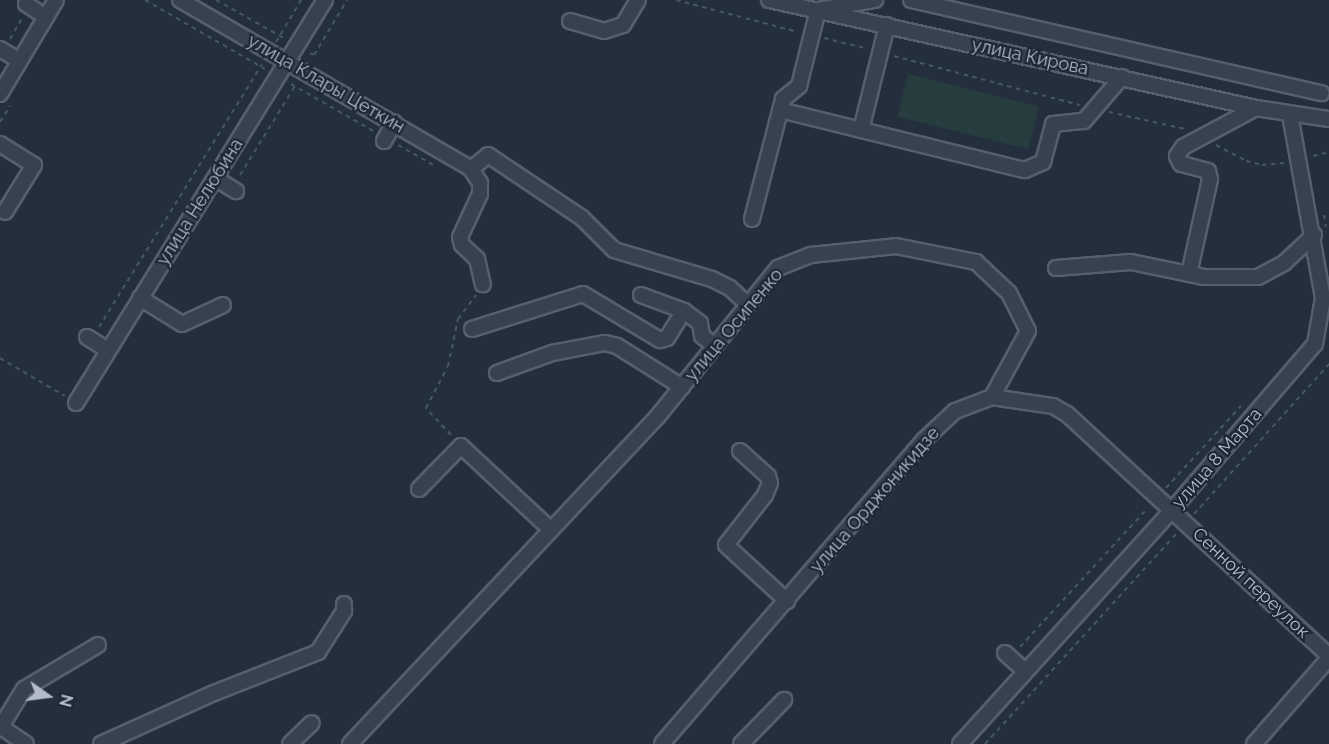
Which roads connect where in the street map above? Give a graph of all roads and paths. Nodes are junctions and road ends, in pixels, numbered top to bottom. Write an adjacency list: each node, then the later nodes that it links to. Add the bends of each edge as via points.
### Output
1 (56, 0): 15 (street)
2 (146, 0): 27 (path)
3 (180, 0): 22 (street, улица Клары Цеткин)
4 (216, 0): 19 (path)
5 (301, 0): 19 (path)
6 (325, 0): 20 (street, улица Нелюбина)
7 (347, 0): 24 (path)
8 (638, 0): 16 (street, via 623,25 614,28 604,31)
9 (676, 0): 18 (path)
10 (769, 0): 14 (street, улица Кирова)
11 (875, 0): 14 (street)
12 (911, 0): 32 (street)
13 (28, 5): 15 (street); 21 (path)
14 (818, 10): 17 (street, улица Кирова); 18 (street)
15 (46, 17): 26 (street)
16 (570, 21)
17 (887, 25): 23 (street); 30 (street, улица Кирова)
18 (812, 35): 23 (path); 35 (street, via 799,86 783,99)
19 (279, 36): 20 (path); 22 (path)
20 (297, 45): 24 (path); 25 (street, улица Нелюбина)
21 (1, 50): 26 (street)
22 (270, 51): 25 (street, улица Клары Цеткин); 27 (path)
23 (881, 52): 36 (path); 40 (street)
24 (314, 55): 28 (path)
25 (288, 60): 28 (street, улица Клары Цеткин); 29 (street, улица Нелюбина)
26 (20, 61): 33 (street)
27 (261, 66): 29 (path); 62 (path)
28 (304, 70): 31 (path); 39 (street, улица Клары Цеткин)
29 (278, 76): 31 (path); 48 (street, улица Нелюбина)
30 (1122, 77): 34 (street, улица Кирова); 36 (street)
31 (294, 86): 42 (path); 49 (path)
32 (1322, 93)
33 (0, 94)
34 (1256, 108): 37 (street, улица Кирова); 41 (street)
35 (780, 110): 40 (street); 51 (street)
36 (1097, 110): 40 (street, via 1084,121 1053,124 1043,162 1025,170); 41 (path)
37 (1290, 114): 38 (street, улица Кирова); 45 (street, улица 8 Марта)
38 (1329, 119)
39 (394, 123): 42 (street); 46 (street, улица Клары Цеткин)
40 (861, 130)
41 (1204, 136): 45 (path, via 1226,152 1254,163); 54 (street, via 1183,147 1177,156 1181,164 1208,171 1210,179)
42 (385, 139): 47 (path)
43 (0, 144): 50 (street, via 34,165)
44 (1329, 152): 45 (path)
45 (1299, 161): 52 (street, улица 8 Марта)
46 (471, 169): 55 (street, via 480,183 480,194 460,237 462,245 477,260); 59 (street, via 488,155 582,218 614,250 712,279 730,288)
47 (442, 170)
48 (215, 178): 49 (street); 57 (street, улица Нелюбина)
49 (234, 190)
50 (5, 212)
51 (752, 219)
52 (1314, 235): 54 (street, via 1284,263 1258,278); 76 (street, улица 8 Марта, via 1323,298 1315,344)
53 (1056, 268): 54 (street, via 1131,262)
54 (1189, 274)
55 (483, 284): 72 (path, via 458,319 448,366 426,408)
56 (641, 295): 60 (street)
57 (141, 298): 58 (street, via 182,324); 64 (street, улица Нелюбина)
58 (223, 305)
59 (748, 305): 63 (street, улица Осипенко); 69 (street, улица Осипенко, via 778,268 811,255 896,246 976,262 1009,293 1028,331)
60 (684, 311): 61 (street, via 666,339 660,340 583,294); 63 (street, via 700,323 702,336)
61 (472, 329)
62 (89, 338): 64 (street)
63 (715, 346): 68 (street, улица Осипенко)
64 (108, 350): 71 (street, улица Нелюбина)
65 (0, 358): 71 (path)
66 (1329, 364): 77 (path)
67 (497, 373): 68 (street, via 552,353 604,343 617,346)
68 (682, 387): 78 (street, улица Осипенко)
69 (992, 397): 75 (street, Сенной переулок, via 1060,410); 79 (street, улица Орджоникидзе, via 955,411 924,440)
70 (1245, 402): 75 (path)
71 (76, 403)
72 (461, 446): 74 (street); 78 (street)
73 (740, 452): 79 (street, via 768,476 770,483 726,545)
74 (419, 489)
75 (1157, 497): 76 (street, Сенной переулок); 82 (path)
76 (1172, 510): 77 (street, Сенной переулок); 84 (street, улица 8 Марта)
77 (1186, 523): 83 (street, Сенной переулок); 95 (path)
78 (551, 530): 92 (street, улица Осипенко)
79 (787, 601): 88 (street, улица Орджоникидзе)
80 (344, 604): 90 (street, via 344,611 318,652)
81 (98, 645): 87 (street, via 24,689)
82 (1008, 655): 84 (street)
83 (1329, 657): 96 (street)
84 (1024, 670): 94 (street, улица 8 Марта)
85 (784, 700): 93 (street)
86 (312, 723): 91 (street)
87 (1, 727): 89 (street)
88 (668, 742)
89 (26, 744)
90 (101, 744)
91 (290, 744)
92 (350, 744)
93 (741, 744)
94 (960, 744)
95 (985, 744)
96 (1254, 744)

